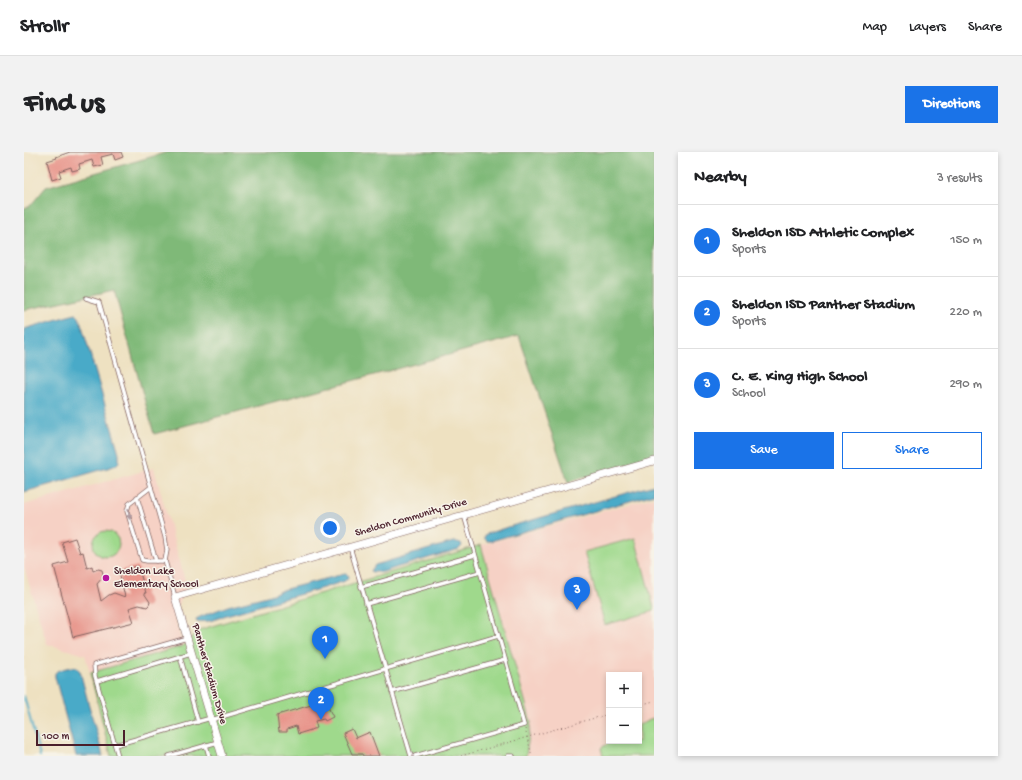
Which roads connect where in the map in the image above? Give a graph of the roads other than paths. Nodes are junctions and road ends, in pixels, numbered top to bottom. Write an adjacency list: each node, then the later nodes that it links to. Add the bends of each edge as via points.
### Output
1 (86, 298): 3 (lane, via 99,302)
2 (654, 461): 5 (street, Sheldon Community Drive)
3 (151, 487): 4 (lane); 9 (lane, via 166,537 168,550)
4 (137, 497): 8 (lane); 8 (lane, one-way to 8, via 129,504 127,511 142,560)
5 (464, 515): 6 (street, Sheldon Community Drive); 7 (lane)
6 (350, 547): 11 (lane); 12 (street, Sheldon Community Drive)
7 (475, 555): 10 (lane); 11 (lane)
8 (156, 561): 9 (lane)
9 (165, 561): 12 (lane)
10 (480, 572): 13 (lane); 14 (lane)
11 (362, 587): 13 (lane)
12 (175, 597): 15 (street, Panther Stadium Drive)
13 (366, 604): 19 (lane)
14 (498, 636): 18 (lane); 19 (lane)
15 (187, 638): 16 (street, Panther Stadium Drive); 20 (lane, via 94,665)
16 (191, 653): 17 (lane); 22 (street, Panther Stadium Drive)
17 (180, 656): 20 (lane); 23 (lane)
18 (505, 660): 21 (lane); 32 (lane, via 524,725)
19 (385, 669): 21 (lane); 22 (lane)
20 (97, 681): 25 (lane)
21 (392, 692): 31 (lane)
22 (211, 719): 23 (lane); 24 (street, Panther Stadium Drive)
23 (198, 722): 25 (lane)
24 (218, 742): 26 (lane); 30 (street, Panther Stadium Drive)
25 (115, 745): 27 (lane)
26 (206, 745): 28 (lane); 29 (lane)
27 (118, 756)
28 (169, 756)
29 (209, 756)
30 (222, 756)
31 (411, 756)
32 (415, 756)
33 (508, 756): 34 (lane)
34 (512, 756)

